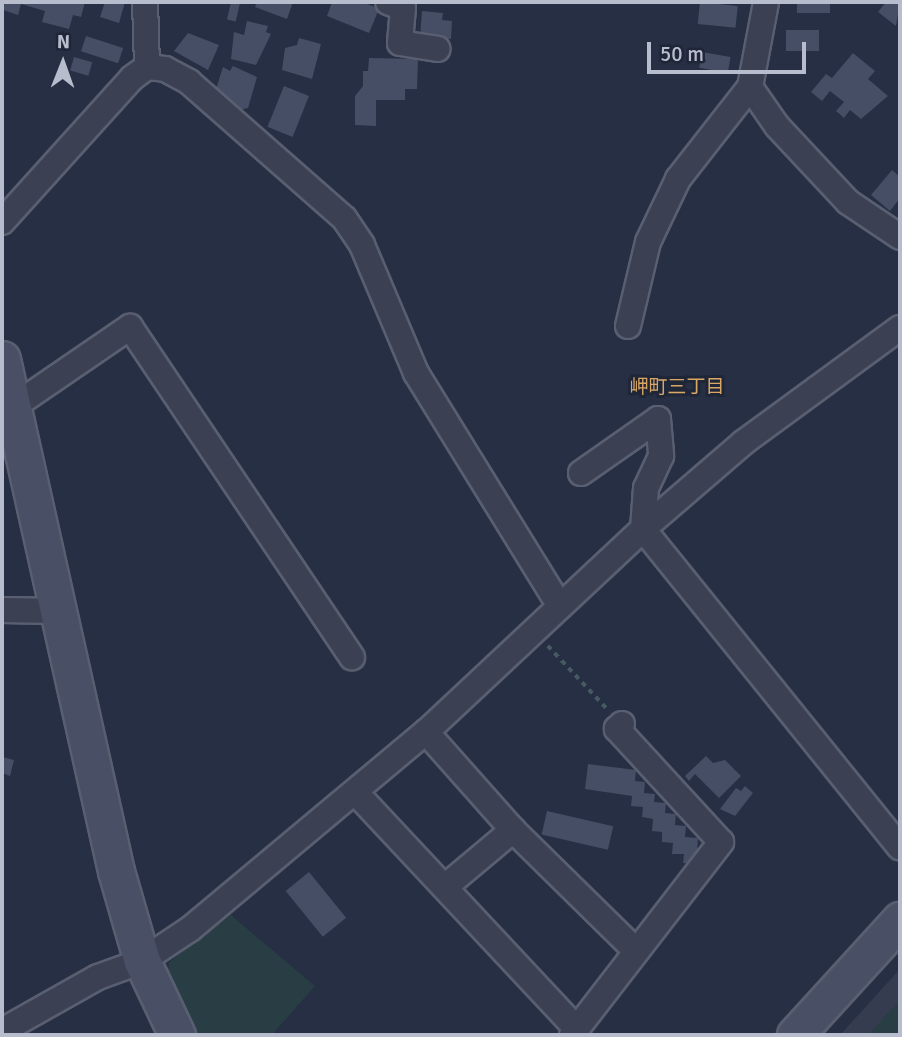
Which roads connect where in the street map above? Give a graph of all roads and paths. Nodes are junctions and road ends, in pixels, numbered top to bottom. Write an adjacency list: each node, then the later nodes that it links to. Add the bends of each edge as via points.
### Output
1 (145, 2): 5 (street)
2 (388, 2): 4 (street, via 403,8 400,43)
3 (766, 2): 6 (street)
4 (438, 49)
5 (147, 66): 7 (street, via 105,103); 15 (street, via 190,82 344,218 362,245 421,383)
6 (750, 87): 8 (street, via 777,126 848,202); 9 (street, via 678,179 648,242)
7 (2, 222)
8 (900, 237)
9 (628, 326)
10 (900, 328): 14 (street, via 788,408)
11 (2, 359): 12 (street)
12 (13, 408): 17 (street); 19 (street, via 130,327)
13 (581, 473): 14 (street, via 658,419 661,456 646,488)
14 (643, 529): 15 (street); 24 (street)
15 (559, 606): 18 (street)
16 (2, 610): 17 (street)
17 (59, 611): 28 (street, via 116,871)
18 (535, 632): 20 (path); 21 (street)
19 (352, 657)
20 (622, 724): 27 (street, via 617,729 721,842)
21 (426, 732): 22 (street); 23 (street)
22 (356, 793): 25 (street); 28 (street, via 190,929)
23 (513, 830): 25 (street); 27 (street)
24 (900, 847)
25 (445, 887): 30 (street)
26 (900, 920): 32 (street)
27 (635, 950): 30 (street)
28 (142, 961): 29 (street, via 98,977); 31 (street)
29 (2, 1031)
30 (574, 1032)
31 (177, 1035)
32 (795, 1035)

